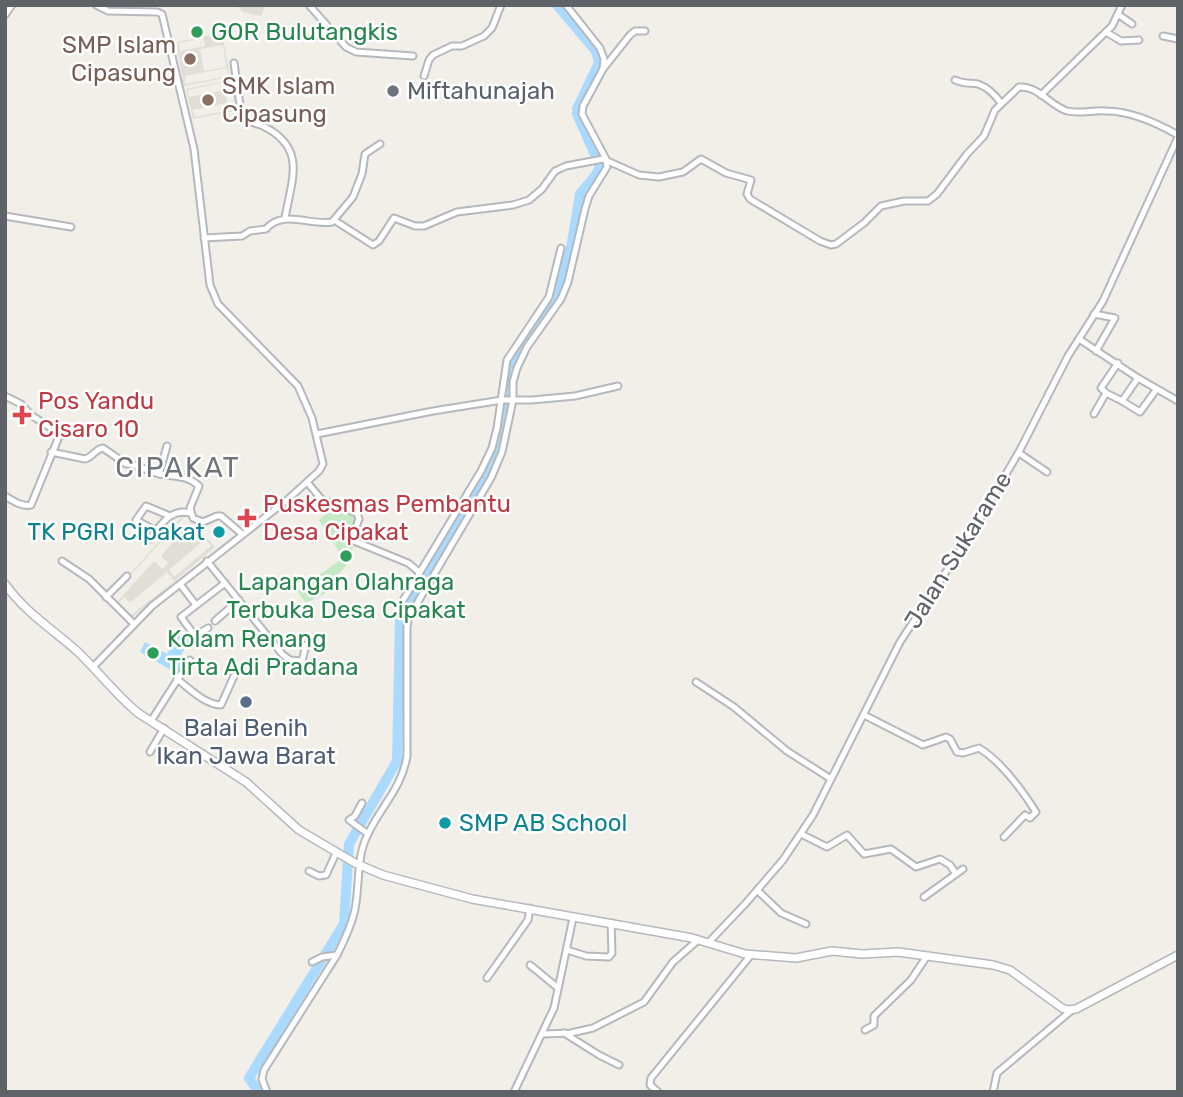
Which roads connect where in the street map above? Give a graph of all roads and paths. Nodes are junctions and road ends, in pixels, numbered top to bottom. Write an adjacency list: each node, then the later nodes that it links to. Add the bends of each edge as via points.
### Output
1 (12, 5): 9 (street)
2 (96, 5): 8 (street, via 108,11)
3 (165, 5): 8 (street)
4 (309, 5): 17 (street, via 346,47 356,52)
5 (501, 5): 20 (street, via 484,36 433,55)
6 (566, 5): 19 (street, via 600,48)
7 (1122, 5): 10 (street)
8 (159, 13): 31 (street, via 194,149)
9 (5, 15)
10 (1119, 15): 11 (street); 13 (street)
11 (1132, 24)
12 (645, 31): 19 (street, via 630,35)
13 (1106, 32): 16 (street, via 1121,41); 22 (street)
14 (1163, 36): 15 (street)
15 (1178, 39)
16 (1139, 40)
17 (413, 56)
18 (234, 63): 28 (street, via 242,119 277,135 292,154)
19 (604, 69): 26 (street, via 582,114)
20 (424, 76)
21 (955, 80): 23 (street, via 978,84)
22 (1041, 95): 23 (street, via 1019,87); 24 (street, via 1068,111 1131,115)
23 (1001, 103): 26 (street, via 984,136 937,194 928,201 881,206 831,245 750,199 751,180 701,159 683,172 659,177 639,175)
24 (1178, 136): 33 (street, Jalan Sukarame)
25 (380, 144): 29 (street, via 365,156 353,197)
26 (601, 160): 29 (street, via 555,171 529,200 513,205 457,212 424,226 394,218 373,245); 42 (street, via 606,171 589,196 568,282 520,359)
27 (5, 216): 30 (street)
28 (285, 218): 29 (street); 31 (street, via 265,230)
29 (334, 220)
30 (71, 227)
31 (204, 241): 47 (street, via 210,285 218,304 298,386)
32 (561, 248): 43 (street, via 549,297 507,360)
33 (1094, 314): 34 (street, Jalan Sukarame); 35 (street, via 1115,318)
34 (1079, 339): 35 (street); 50 (street, Jalan Sukarame)
35 (1096, 351): 36 (street)
36 (1118, 363): 37 (street); 40 (street, via 1102,386)
37 (1138, 378): 39 (street); 44 (street)
38 (618, 386): 42 (street, via 575,396)
39 (1156, 390): 44 (street, via 1140,412); 45 (street)
40 (1106, 393): 44 (street); 46 (street)
41 (5, 396): 49 (street, via 59,433)
42 (512, 400): 43 (street); 67 (street, via 502,452 491,478)
43 (501, 401): 47 (street); 63 (street, via 481,471)
44 (1122, 401)
45 (1178, 401)
46 (1094, 414)
47 (317, 434): 53 (street, via 323,464)
48 (167, 446): 52 (street)
49 (51, 452): 52 (street, via 85,459 103,447 126,464); 54 (street, via 31,505)
50 (1019, 453): 51 (street); 81 (street, Jalan Sukarame, via 900,642)
51 (1047, 472)
52 (159, 474): 55 (street, via 179,475 198,483)
53 (307, 482): 58 (street); 63 (street, via 322,500 357,513 354,541 408,563)
54 (5, 496)
55 (190, 513): 56 (street, via 179,511); 58 (street, via 203,522 222,516)
56 (170, 516): 57 (street); 57 (street, via 146,506 136,520)
57 (156, 531): 59 (street)
58 (242, 534): 61 (street)
59 (150, 539)
60 (62, 561): 68 (street)
61 (207, 561): 64 (street); 66 (street)
62 (127, 576): 68 (street)
63 (417, 576): 67 (street); 70 (street)
64 (225, 583): 69 (street); 71 (street)
65 (5, 584): 77 (street, via 26,609)
66 (180, 584): 71 (street); 73 (street)
67 (425, 584): 87 (street, via 407,626 405,772)
68 (106, 597): 73 (street)
69 (239, 600): 72 (street); 75 (street, via 283,656 302,661)
70 (402, 602)
71 (197, 605): 74 (street, via 181,620 195,636)
72 (215, 621)
73 (134, 624): 77 (street)
74 (208, 628)
75 (306, 645)
76 (190, 660): 79 (street)
77 (93, 667): 82 (street, via 124,701)
78 (234, 676): 79 (street, via 221,705 201,698)
79 (177, 679): 82 (street)
80 (696, 682): 85 (street)
81 (864, 715): 85 (street, Jalan Sukarame); 89 (street, via 923,745 948,738 957,752 979,748 987,754 1036,812 1030,818 1025,815)
82 (151, 721): 83 (street)
83 (163, 729): 84 (street); 90 (street, via 246,782 299,830)
84 (150, 752)
85 (831, 779): 88 (street, Jalan Sukarame)
86 (362, 803): 87 (street, via 349,820)
87 (368, 834): 91 (street)
88 (801, 834): 94 (street, via 826,847 848,835 864,854 891,849 916,867 940,859); 95 (street, Jalan Sukarame)
89 (1004, 837)
90 (338, 854): 91 (street); 93 (street, via 326,875)
91 (357, 865): 97 (street, via 472,899); 106 (street, via 355,911)
92 (963, 869): 94 (street)
93 (309, 871)
94 (956, 874): 96 (street)
95 (757, 891): 100 (street, via 781,913); 102 (street, Jalan Sukarame)
96 (924, 897)
97 (530, 908): 98 (street); 110 (street, via 528,920)
98 (573, 918): 99 (street); 103 (street)
99 (611, 923): 101 (street); 103 (street, via 609,957)
100 (806, 924)
101 (698, 940): 102 (street); 114 (street, via 673,962 644,1002 593,1028)
102 (708, 943): 104 (street)
103 (567, 950): 111 (street)
104 (751, 955): 107 (street, via 796,958 832,951); 119 (street, via 651,1078 650,1085)
105 (1178, 955): 112 (street)
106 (334, 956): 108 (street); 117 (street, via 264,1070)
107 (927, 957): 112 (street, via 1000,966 1062,1008); 113 (street, via 874,1016 874,1025)
108 (312, 962)
109 (530, 965): 111 (street)
110 (487, 978)
111 (558, 989): 115 (street)
112 (1072, 1010): 120 (street, via 997,1073)
113 (865, 1030)
114 (564, 1033): 115 (street); 116 (street)
115 (543, 1034): 118 (street)
116 (619, 1065)
117 (267, 1092)
118 (514, 1092)
119 (658, 1092)
120 (993, 1092)

